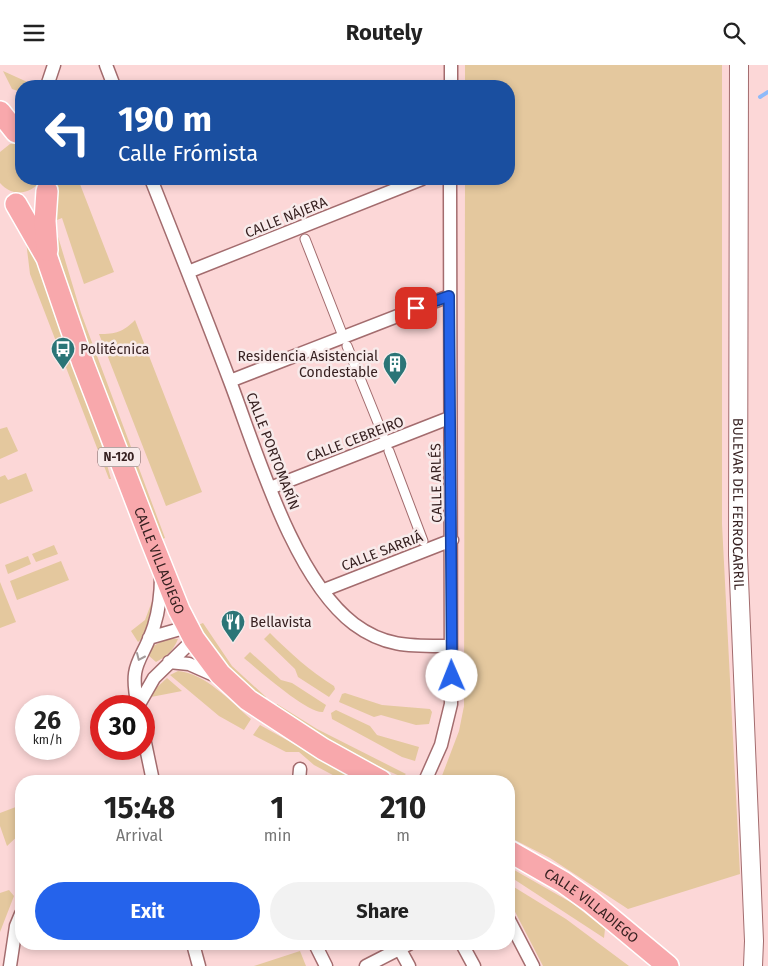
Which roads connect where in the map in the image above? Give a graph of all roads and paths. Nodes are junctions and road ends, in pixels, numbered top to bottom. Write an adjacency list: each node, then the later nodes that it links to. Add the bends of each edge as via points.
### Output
1 (54, 65): 5 (street)
2 (106, 65): 6 (street)
3 (451, 65): 7 (street)
4 (739, 65): 46 (main road, BULEVAR DEL FERROCARRIL, via 738,555)
5 (49, 80)
6 (112, 80)
7 (451, 80)
8 (0, 112): 9 (highway)
9 (12, 134)
10 (50, 185): 14 (highway, via 38,199 27,203); 16 (highway, CALLE VILLADIEGO, via 45,221)
11 (153, 185): 17 (street, CALLE PORTOMARÍN)
12 (407, 185): 17 (street, CALLE NÁJERA)
13 (450, 185): 18 (street, CALLE ARLÉS)
14 (8, 201): 16 (highway, CALLE VILLADIEGO)
15 (305, 239): 19 (street)
16 (47, 258): 28 (highway, CALLE VILLADIEGO / N-120, via 83,363)
17 (188, 272): 21 (street, CALLE PORTOMARÍN)
18 (449, 296): 21 (street); 22 (street, CALLE ARLÉS)
19 (341, 331)
20 (347, 346): 23 (street)
21 (230, 381): 25 (street, CALLE PORTOMARÍN)
22 (449, 418): 25 (street, CALLE CEBREIRO); 26 (street, CALLE ARLÉS)
23 (383, 435)
24 (389, 451): 27 (street)
25 (270, 488): 29 (street, CALLE PORTOMARÍN, via 300,554)
26 (452, 540): 29 (street, CALLE SARRIÁ); 32 (street, CALLE ARLÉS)
27 (423, 541)
28 (160, 564): 30 (highway, CALLE VILLADIEGO); 31 (street, via 161,593)
29 (324, 590): 32 (street, CALLE PORTOMARÍN, via 352,623 381,639 407,646)
30 (190, 633): 31 (street); 33 (street); 36 (highway, CALLE VILLADIEGO)
31 (149, 638): 34 (street, one-way to 34)
32 (451, 646): 42 (street, CALLE ARLÉS, via 449,712 441,745)
33 (169, 662): 35 (street); 36 (street, via 203,669)
34 (133, 677): 35 (street, via 140,684); 37 (street)
35 (149, 684): 38 (street)
36 (230, 684): 41 (highway, CALLE VILLADIEGO, via 272,717)
37 (136, 695)
38 (144, 695)
39 (149, 760): 40 (street)
40 (152, 775)
41 (370, 775)
42 (428, 775)
43 (515, 854): 59 (highway, CALLE VILLADIEGO, via 591,901)
44 (515, 932): 58 (street)
45 (15, 933): 52 (street)
46 (754, 941): 60 (main road, BULEVAR DEL FERROCARRIL); 61 (main road, BULEVAR DEL FERROCARRIL)
47 (195, 950): 53 (street)
48 (318, 950): 54 (street)
49 (393, 950): 55 (street)
50 (404, 950): 56 (street)
51 (465, 950): 57 (street)
52 (10, 966)
53 (199, 966)
54 (326, 966)
55 (366, 966)
56 (409, 966)
57 (474, 966)
58 (533, 966)
59 (668, 966)
60 (753, 966)
61 (757, 966)

